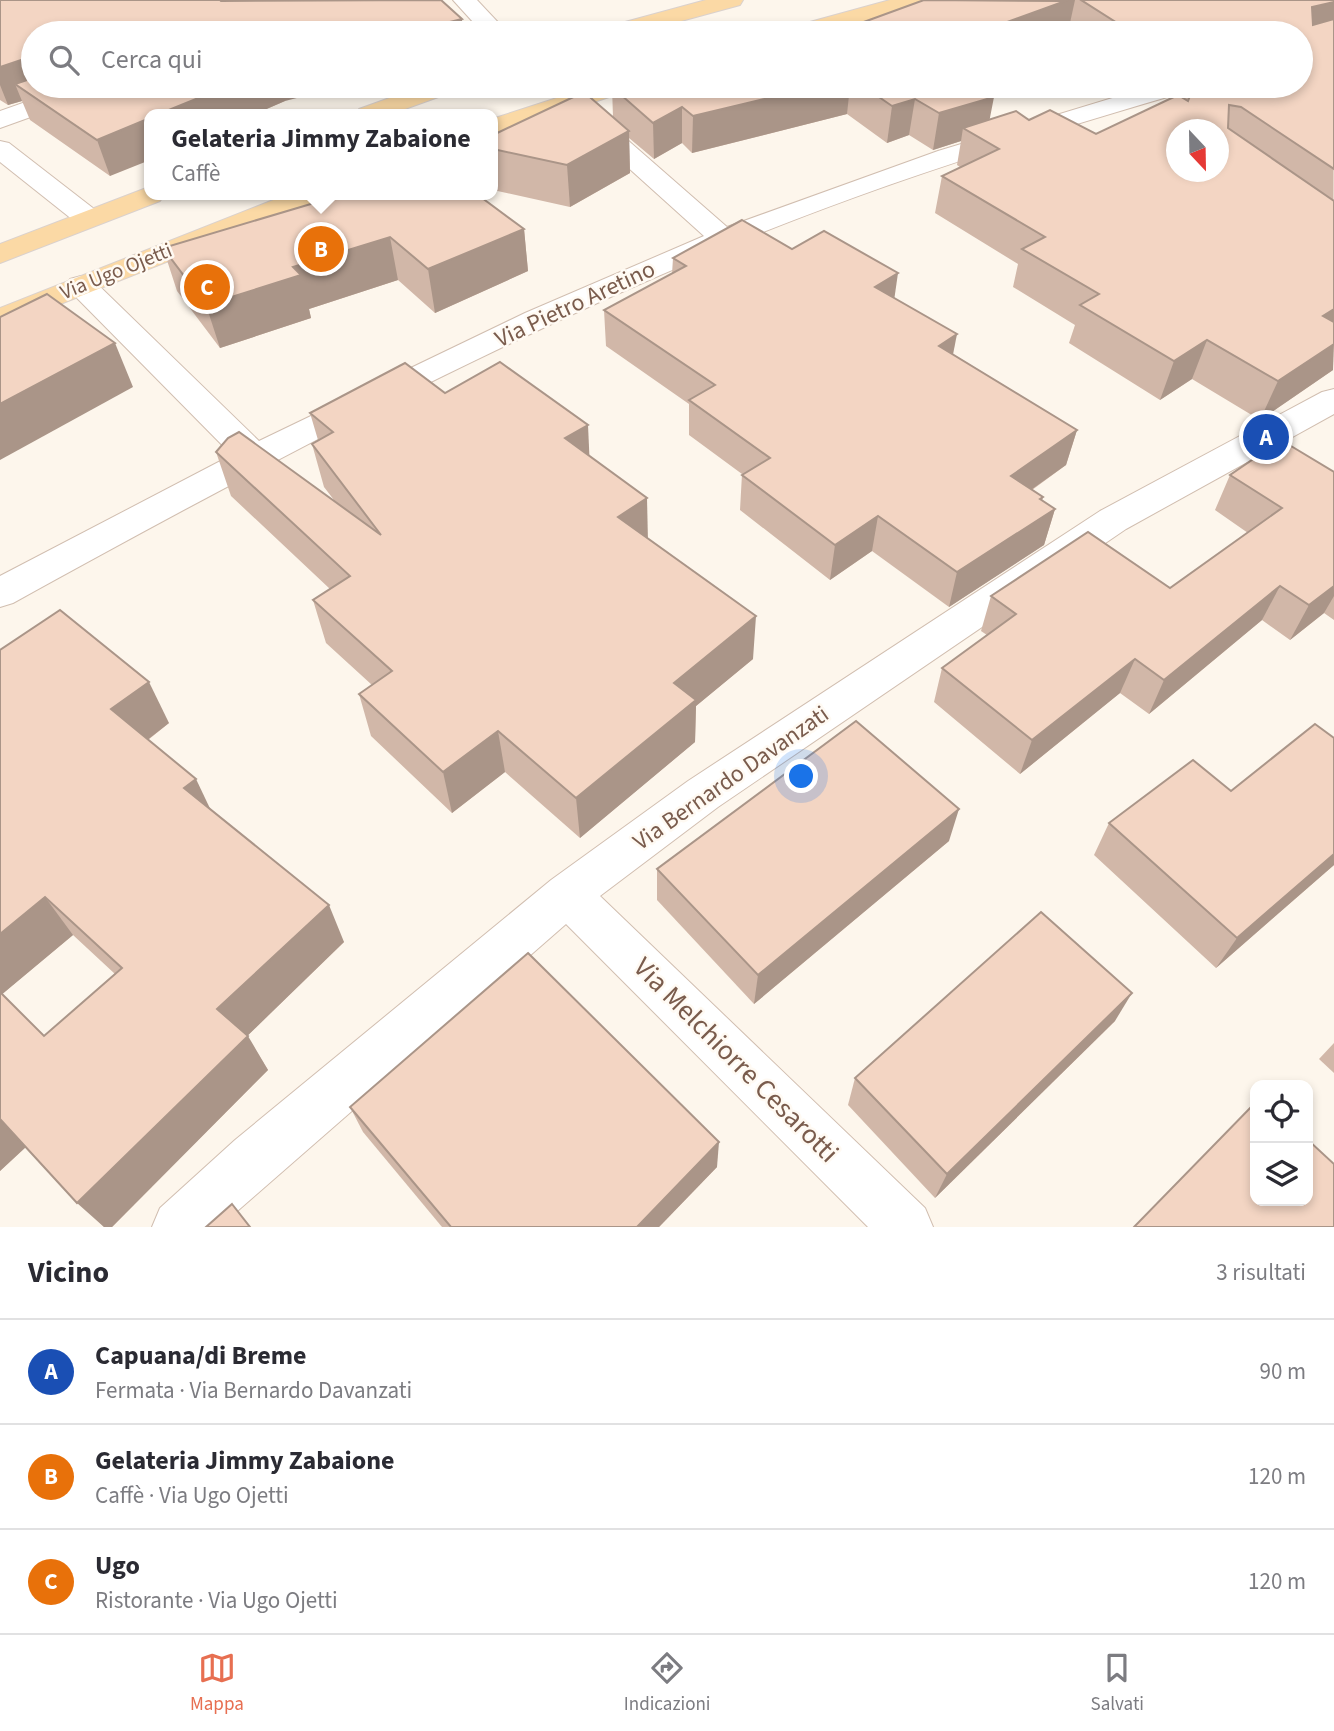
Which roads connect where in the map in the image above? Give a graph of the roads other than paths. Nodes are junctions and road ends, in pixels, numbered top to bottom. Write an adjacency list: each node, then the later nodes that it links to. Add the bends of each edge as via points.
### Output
1 (464, 0): 4 (street)
2 (732, 0): 5 (main road)
3 (916, 0): 6 (main road)
4 (484, 21)
5 (655, 21)
6 (840, 21)
7 (61, 98): 15 (street)
8 (413, 98): 13 (main road)
9 (580, 98): 12 (main road)
10 (1111, 98): 21 (street, Via Pietro Aretino)
11 (1140, 98): 14 (street)
12 (568, 102): 16 (main road); 21 (street)
13 (383, 109)
14 (1167, 117)
15 (0, 120)
16 (498, 126)
17 (0, 149): 20 (street)
18 (144, 197): 20 (main road)
19 (297, 200): 23 (main road, Via Ugo Ojetti)
20 (88, 218): 22 (main road)
21 (723, 239): 26 (street, Via Pietro Aretino, via 509,334)
22 (0, 254)
23 (81, 285): 24 (main road, Via Ugo Ojetti); 26 (street)
24 (0, 319)
25 (1334, 400): 28 (street, Via Bernardo Davanzati, via 1060,553 703,794)
26 (256, 459): 27 (street, Via Pietro Aretino)
27 (0, 593)
28 (567, 894): 29 (street, Via Bernardo Davanzati); 30 (street, Via Melchiorre Cesarotti)
29 (179, 1227)
30 (906, 1227)

